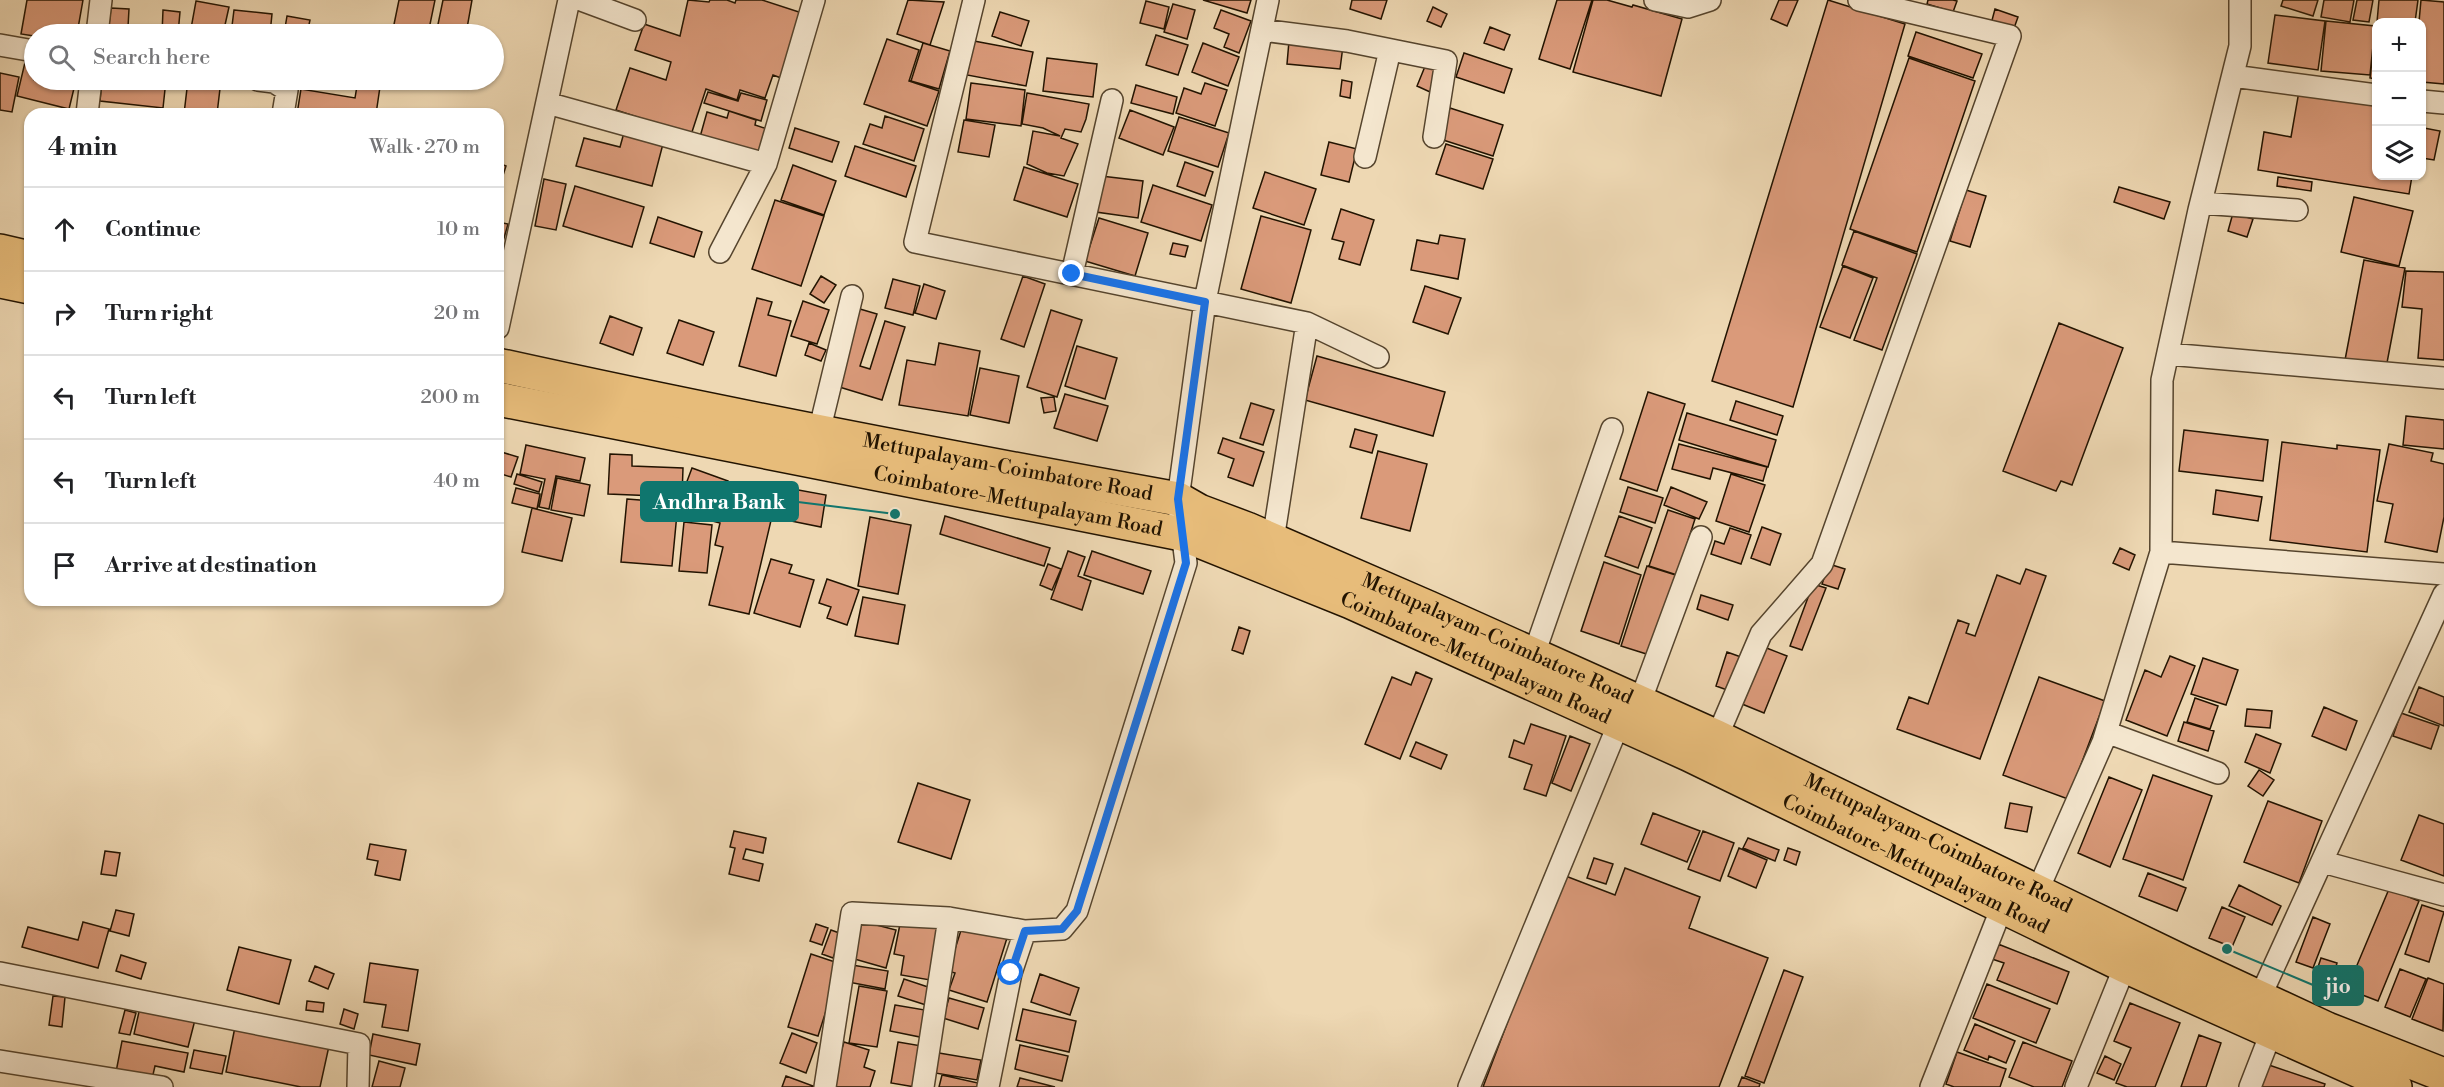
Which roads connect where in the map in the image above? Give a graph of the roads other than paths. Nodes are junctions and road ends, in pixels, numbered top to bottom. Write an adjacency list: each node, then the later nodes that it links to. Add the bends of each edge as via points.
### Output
1 (101, 0): 12 (street)
2 (569, 0): 23 (street)
3 (581, 0): 11 (street)
4 (814, 0): 29 (street)
5 (974, 0): 35 (street, via 915,242)
6 (1268, 0): 13 (street)
7 (1655, 0): 8 (street, via 1688,7)
8 (1710, 0)
9 (1859, 0): 59 (street, via 2010,36 1822,564 1761,634)
10 (2240, 0): 17 (street, via 2240,46)
11 (635, 20)
12 (98, 24)
13 (1262, 30): 16 (street); 40 (street)
14 (0, 45): 15 (street)
15 (24, 49)
16 (1390, 50): 27 (street, via 1446,61); 28 (street)
17 (2233, 76): 20 (street); 30 (street)
18 (91, 90): 25 (street)
19 (287, 90): 26 (street)
20 (2372, 94)
21 (1112, 100): 35 (street)
22 (2426, 101): 24 (street)
23 (547, 103): 29 (street); 39 (street)
24 (2444, 104)
25 (88, 108)
26 (284, 108)
27 (1434, 137)
28 (1365, 157)
29 (766, 164): 33 (street)
30 (2201, 203): 31 (street); 42 (street)
31 (2297, 210)
32 (0, 251): 34 (highway)
33 (720, 252)
34 (24, 257)
35 (1072, 274): 40 (street)
36 (0, 281): 37 (highway)
37 (24, 286)
38 (852, 296): 48 (street)
39 (504, 300)
40 (1205, 302): 41 (street); 49 (street)
41 (1307, 323): 43 (street); 52 (street)
42 (2168, 354): 45 (street); 53 (street, via 2162,380)
43 (1378, 357)
44 (504, 366): 48 (highway, Mettupalayam-Coimbatore Road)
45 (2444, 378)
46 (504, 400): 50 (highway, Coimbatore-Mettupalayam Road)
47 (1612, 429): 56 (street)
48 (819, 432): 49 (highway, Mettupalayam-Coimbatore Road)
49 (1178, 499): 50 (street); 52 (highway, Mettupalayam-Coimbatore Road)
50 (1182, 534): 57 (highway, Coimbatore-Mettupalayam Road); 66 (street, via 1186,563 1077,911 1062,929)
51 (1701, 537): 57 (street)
52 (1273, 540): 56 (highway, Mettupalayam-Coimbatore Road)
53 (2161, 552): 54 (street); 58 (street)
54 (2444, 574)
55 (2444, 594): 61 (street)
56 (1534, 654): 57 (highway, Mettupalayam-Coimbatore Road)
57 (1630, 713): 59 (highway, Mettupalayam-Coimbatore Road); 64 (highway, Coimbatore-Mettupalayam Road, via 1688,754); 78 (street)
58 (2106, 732): 60 (street); 62 (street)
59 (1718, 737): 62 (highway, Mettupalayam-Coimbatore Road)
60 (2218, 773)
61 (2323, 862): 63 (street); 69 (street)
62 (2037, 892): 69 (highway, Mettupalayam-Coimbatore Road)
63 (2444, 896)
64 (2002, 907): 67 (highway, Coimbatore-Mettupalayam Road); 79 (street)
65 (949, 918): 66 (street); 75 (street, via 852,913); 76 (street)
66 (1025, 931): 77 (street, via 1011,973)
67 (2125, 966): 69 (highway, Coimbatore-Mettupalayam Road); 80 (street)
68 (0, 973): 74 (street, via 359,1044)
69 (2267, 1016): 70 (highway, Mettupalayam-Coimbatore Road); 81 (street)
70 (2322, 1041): 72 (highway, Mettupalayam-Coimbatore Road); 82 (highway)
71 (0, 1061): 73 (street)
72 (2444, 1075)
73 (162, 1087)
74 (358, 1087)
75 (825, 1087)
76 (923, 1087)
77 (988, 1087)
78 (1469, 1087)
79 (1931, 1087)
80 (2076, 1087)
81 (2250, 1087)
82 (2395, 1087)

